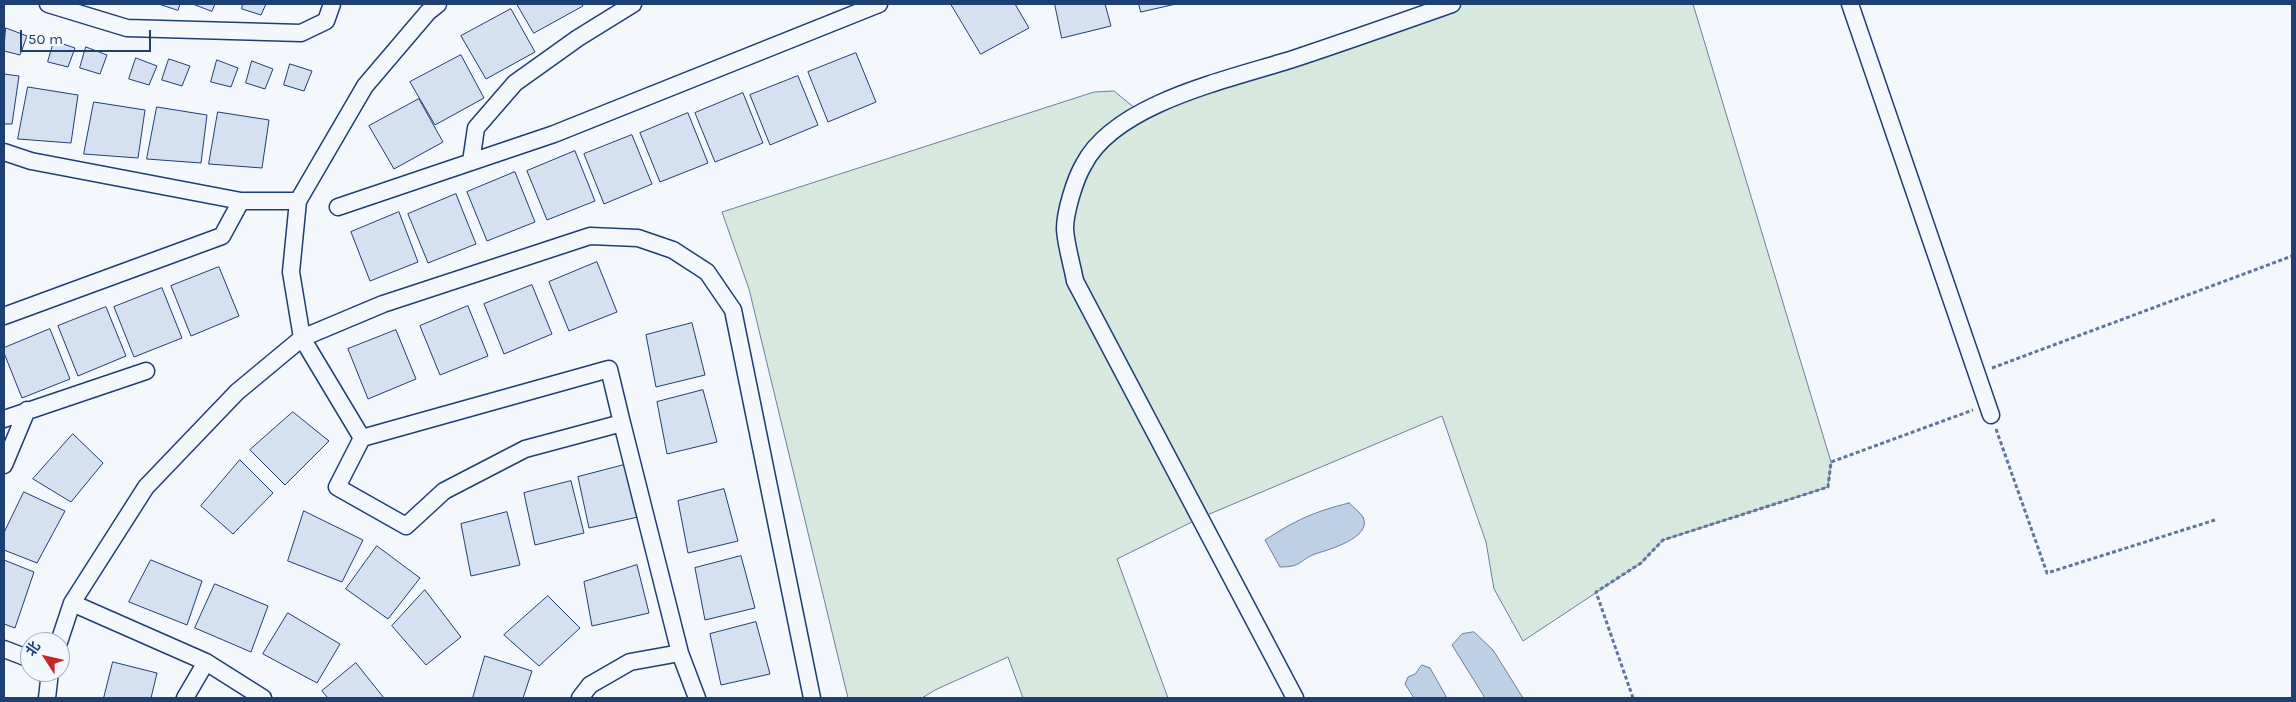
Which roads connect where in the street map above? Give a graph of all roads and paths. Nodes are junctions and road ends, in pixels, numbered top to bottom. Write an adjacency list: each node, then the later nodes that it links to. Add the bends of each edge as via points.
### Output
1 (48, 4): 2 (street, via 127,28 301,33 326,21)
2 (332, 4)
3 (438, 4): 11 (street, via 365,86)
4 (633, 4): 9 (street, via 515,83 476,128)
5 (879, 4): 9 (street, via 554,134)
6 (1452, 4): 38 (street, via 1178,95 1127,121 1095,147 1073,190 1065,228 1074,281)
7 (1850, 4): 17 (street)
8 (4, 152): 10 (street, via 31,161)
9 (471, 162): 12 (street)
10 (241, 201): 11 (street); 14 (street, via 222,236)
11 (298, 201): 15 (street, via 291,272)
12 (338, 208)
13 (2292, 256): 17 (path)
14 (4, 316)
15 (302, 338): 22 (street); 25 (street, via 237,392 146,487); 37 (street, via 383,304 590,236 638,238 673,250 707,272 733,310)
16 (146, 371): 18 (street)
17 (1977, 374): 19 (street)
18 (27, 410): 20 (street); 23 (street)
19 (1989, 410): 24 (path, via 2047,573); 39 (path, via 1831,462 1828,487 1663,540 1641,563 1596,592)
20 (4, 419)
21 (622, 423): 22 (street, via 609,369); 22 (street, via 524,449 444,491 406,526 337,487); 28 (street)
22 (362, 438)
23 (4, 465)
24 (2215, 520)
25 (72, 603): 26 (street); 30 (street)
26 (62, 632)
27 (4, 649): 29 (street)
28 (680, 653): 35 (street, via 630,662 590,685); 36 (street)
29 (20, 655)
30 (206, 662): 33 (street); 34 (street)
31 (49, 682): 32 (street)
32 (48, 698)
33 (185, 698)
34 (263, 698)
35 (580, 698)
36 (697, 698)
37 (812, 698)
38 (1295, 698)
39 (1632, 698)

